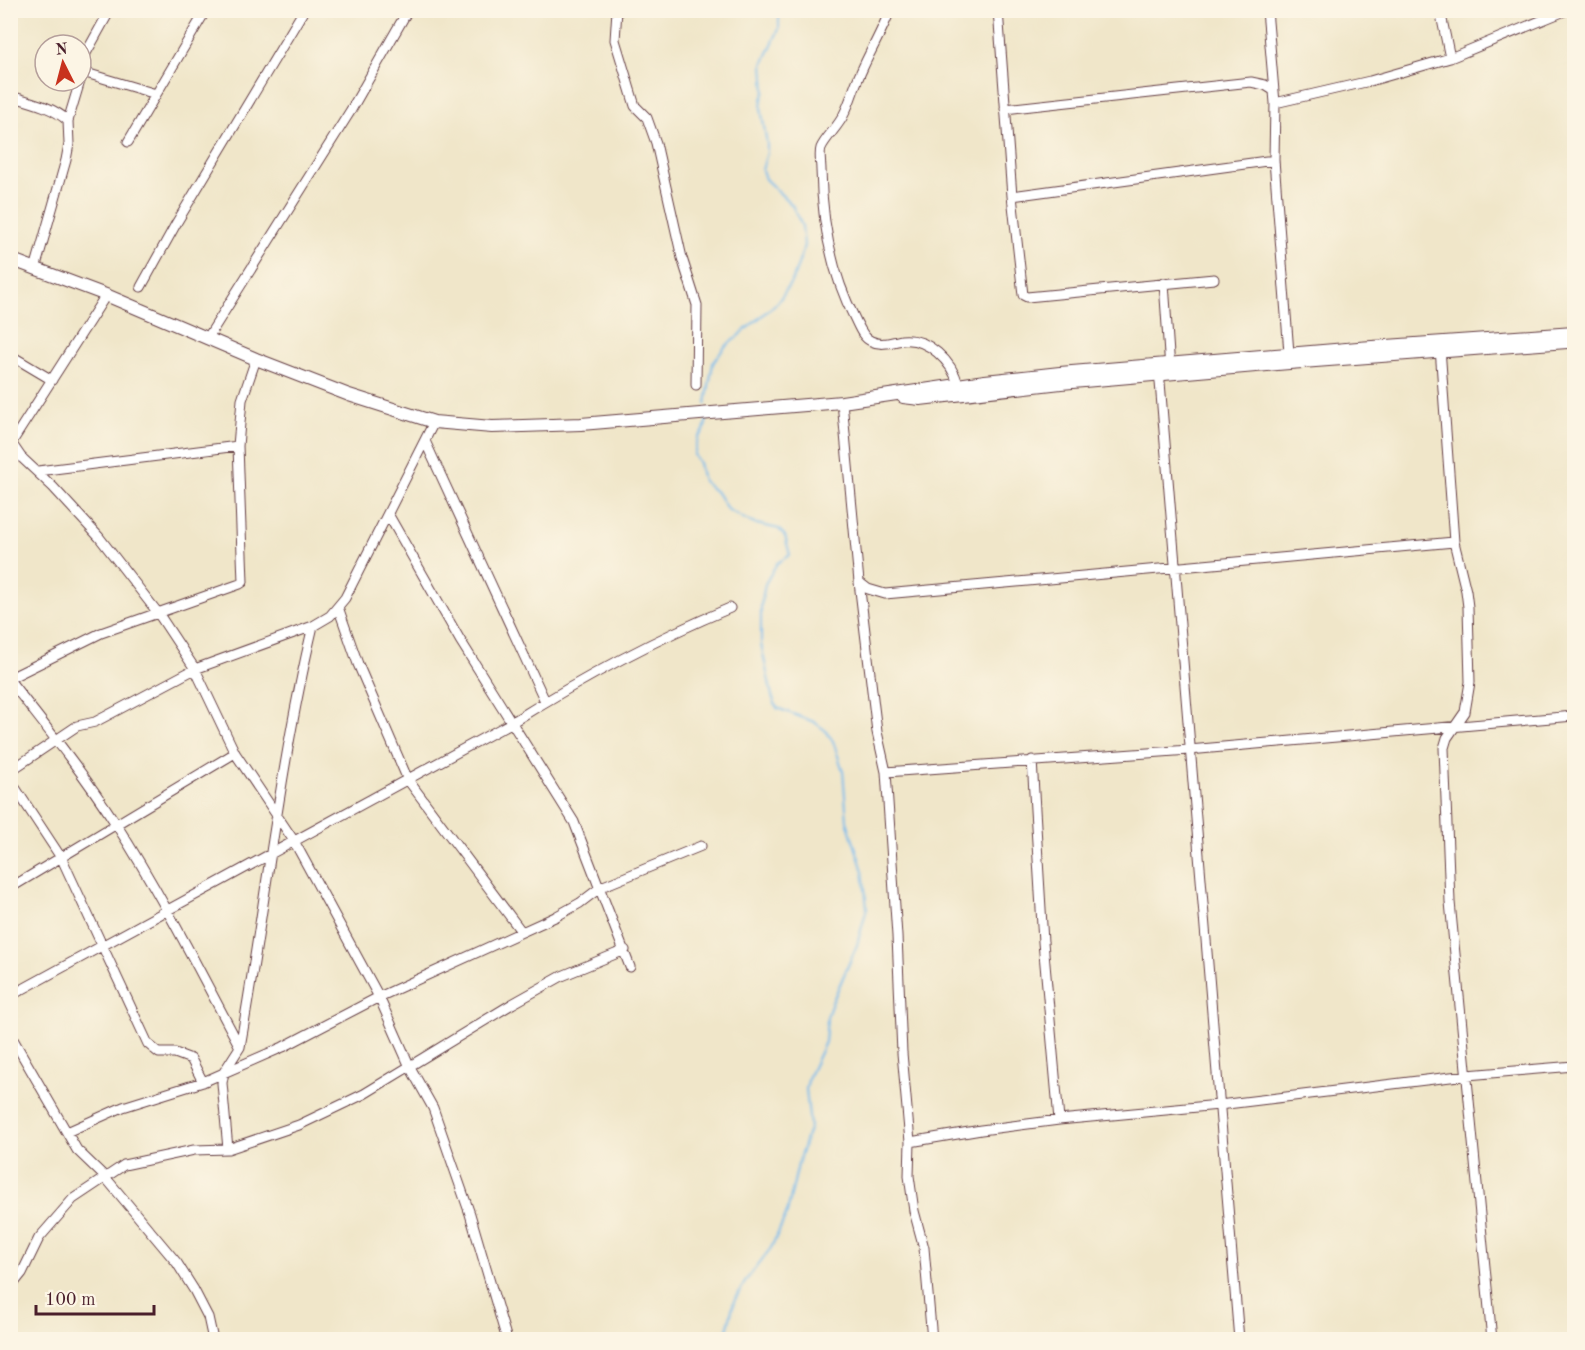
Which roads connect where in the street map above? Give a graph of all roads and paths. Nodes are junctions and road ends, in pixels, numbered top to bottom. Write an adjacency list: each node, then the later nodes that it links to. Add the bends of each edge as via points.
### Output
1 (13, 10): 12 (street)
2 (110, 10): 13 (street)
3 (206, 10): 18 (street)
4 (304, 10): 30 (street)
5 (408, 10): 33 (street, via 339,130)
6 (617, 10): 42 (street, via 615,40 634,106 647,118 656,143 682,258 697,305)
7 (890, 10): 41 (street, via 844,115 820,151 822,207 835,270 865,338 889,344 918,341 949,364)
8 (998, 10): 21 (street)
9 (1267, 10): 16 (street)
10 (1440, 10): 14 (street)
11 (1567, 10): 14 (street)
12 (10, 15)
13 (93, 41)
14 (1450, 58): 20 (street)
15 (93, 75): 18 (street)
16 (1273, 90): 20 (street); 21 (street, via 1251,82)
17 (77, 93): 22 (street)
18 (156, 94): 23 (street)
19 (10, 96): 22 (street, via 42,105)
20 (1275, 103): 24 (street)
21 (1005, 109): 25 (street)
22 (69, 121): 27 (street, via 66,160)
23 (128, 142)
24 (1274, 160): 25 (street); 36 (street)
25 (1012, 196): 29 (street, via 1026,297)
26 (10, 259): 27 (main road)
27 (35, 269): 31 (main road)
28 (1214, 279): 29 (street)
29 (1164, 283): 39 (street)
30 (141, 287)
31 (106, 295): 33 (main road); 40 (street)
32 (1575, 333): 35 (main road)
33 (207, 339): 38 (main road)
34 (1575, 341): 35 (main road)
35 (1440, 347): 36 (main road); 39 (main road); 51 (street)
36 (1289, 353): 39 (main road)
37 (10, 355): 40 (street)
38 (256, 360): 45 (main road); 48 (street, via 242,400)
39 (1164, 369): 41 (main road); 43 (main road, via 920,399); 52 (street)
40 (52, 380): 47 (street)
41 (958, 384): 43 (main road)
42 (696, 385)
43 (890, 396): 44 (main road)
44 (842, 402): 45 (main road, via 519,427); 53 (street)
45 (434, 422): 46 (street)
46 (424, 441): 50 (street); 60 (street)
47 (11, 443): 49 (street)
48 (238, 446): 49 (street); 56 (street, via 243,582)
49 (38, 471): 56 (street, via 99,537)
50 (388, 514): 54 (street); 62 (street)
51 (1454, 542): 52 (street); 63 (street, via 1466,591 1470,682 1465,712)
52 (1174, 568): 53 (street, via 885,594); 65 (street)
53 (859, 582): 69 (street, via 877,732)
54 (338, 607): 57 (street); 71 (street)
55 (730, 608): 60 (street, via 671,633)
56 (158, 613): 58 (street); 59 (street, via 101,633)
57 (313, 626): 58 (street); 72 (street)
58 (195, 669): 64 (street); 66 (street)
59 (10, 679): 64 (street)
60 (545, 701): 62 (street)
61 (1575, 716): 63 (street)
62 (511, 723): 71 (street); 78 (street, via 574,822)
63 (1454, 726): 65 (street); 92 (street, via 1444,748 1445,790 1450,902)
64 (55, 739): 68 (street); 73 (street)
65 (1189, 750): 67 (street); 94 (street)
66 (235, 753): 72 (street); 73 (street)
67 (1032, 760): 69 (street); 95 (street)
68 (10, 771)
69 (886, 772): 97 (street)
70 (10, 780): 77 (street)
71 (408, 780): 74 (street); 81 (street)
72 (277, 818): 74 (street); 76 (street)
73 (116, 824): 77 (street); 80 (street)
74 (294, 841): 76 (street); 86 (street)
75 (701, 846): 78 (street)
76 (271, 853): 80 (street); 88 (street)
77 (62, 859): 79 (street); 82 (street)
78 (601, 887): 81 (street, via 555,917); 83 (street)
79 (10, 888)
80 (167, 911): 82 (street); 88 (street)
81 (521, 931): 86 (street)
82 (102, 947): 85 (street); 93 (street, via 148,1044 159,1053 191,1059)
83 (625, 950): 84 (street); 90 (street, via 562,976)
84 (630, 967)
85 (10, 996)
86 (379, 997): 90 (street); 91 (street, via 283,1047)
87 (10, 1034): 96 (street)
88 (240, 1047): 91 (street)
89 (1575, 1066): 92 (street)
90 (410, 1067): 98 (street, via 298,1125); 102 (street, via 442,1132)
91 (224, 1072): 93 (street); 98 (street)
92 (1467, 1075): 94 (street); 105 (street)
93 (203, 1082): 96 (street, via 123,1107)
94 (1219, 1105): 95 (street); 104 (street)
95 (1059, 1120): 97 (street)
96 (67, 1132): 99 (street, via 78,1150)
97 (910, 1142): 103 (street, via 909,1176 924,1248)
98 (228, 1149): 99 (street, via 194,1150 124,1166)
99 (105, 1177): 100 (street, via 73,1199 39,1238); 101 (street, via 189,1281 208,1317)
100 (10, 1288)
101 (213, 1340)
102 (507, 1340)
103 (932, 1340)
104 (1239, 1340)
105 (1492, 1340)

